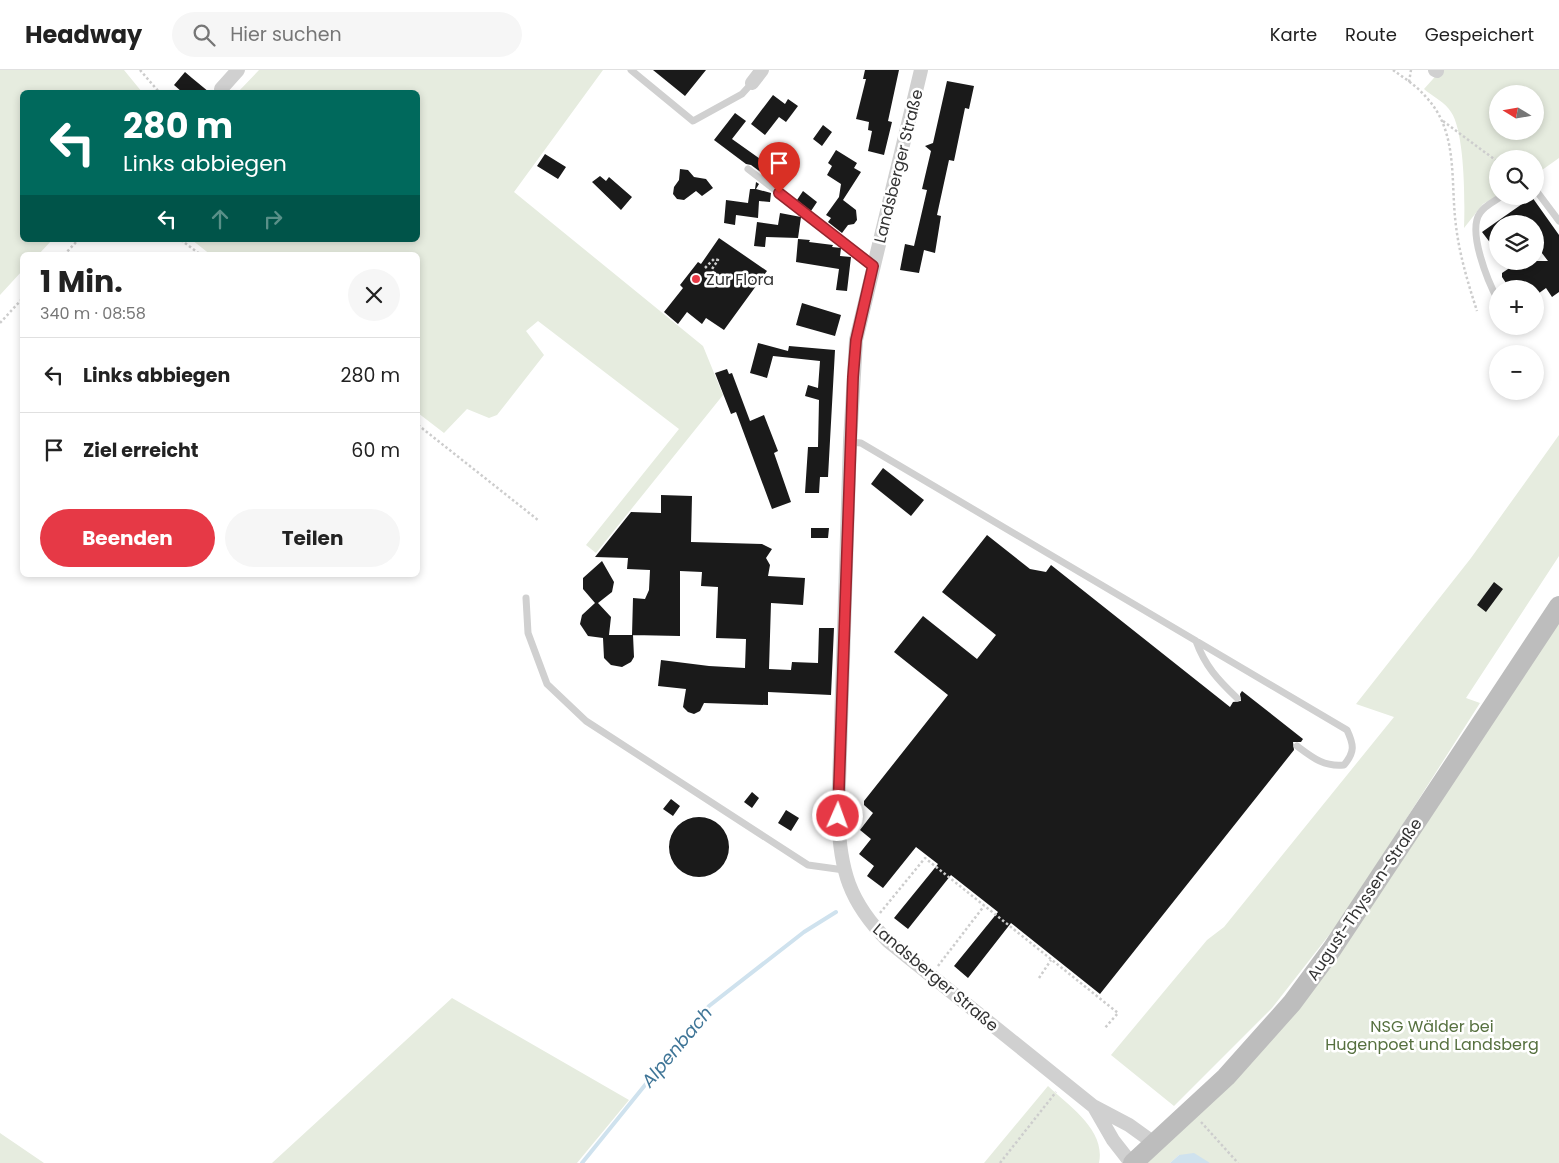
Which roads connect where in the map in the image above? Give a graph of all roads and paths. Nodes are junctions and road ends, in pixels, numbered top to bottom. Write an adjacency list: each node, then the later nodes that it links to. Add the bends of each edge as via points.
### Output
1 (140, 70): 10 (path)
2 (238, 70): 11 (street)
3 (631, 70): 8 (lane, via 693,121 742,94)
4 (762, 70): 8 (street)
5 (921, 70): 22 (street, Landsberger Straße)
6 (1393, 70): 9 (path)
7 (1411, 70): 9 (path)
8 (752, 82)
9 (1409, 82): 12 (path, via 1426,97)
10 (157, 90)
11 (220, 90)
12 (1442, 120): 13 (path); 27 (path, via 1450,140 1461,259)
13 (1489, 155)
14 (748, 169): 22 (lane)
15 (1544, 200): 17 (lane)
16 (1490, 205): 24 (lane, via 1480,213 1476,222)
17 (1559, 221)
18 (76, 242): 20 (path)
19 (184, 242): 21 (path)
20 (67, 252)
21 (197, 252)
22 (873, 266): 30 (street, Landsberger Straße, via 856,340)
23 (705, 268): 25 (path, via 714,259 718,260 712,270 715,278)
24 (1489, 282)
25 (712, 283)
26 (20, 301): 28 (path)
27 (1476, 311)
28 (0, 323)
29 (420, 427): 31 (path)
30 (850, 442): 34 (lane, via 861,443); 37 (street, Landsberger Straße, via 838,816 839,850)
31 (538, 520)
32 (526, 598): 37 (lane, via 528,633 547,684 586,721 808,865)
33 (1559, 606): 46 (main road, August-Thyssen-Straße, via 1332,949 1292,1003 1226,1077)
34 (1196, 641): 35 (lane, via 1214,676); 36 (lane, via 1347,730 1354,744 1352,756 1344,765 1330,766 1316,761)
35 (1237, 698)
36 (1297, 746)
37 (844, 870): 39 (street, Landsberger Straße, via 859,906)
38 (984, 906): 39 (path, via 925,858); 40 (path); 41 (path)
39 (871, 924): 41 (street, Landsberger Straße)
40 (1051, 960): 42 (path); 43 (path, via 1118,1013)
41 (931, 976): 44 (street, Landsberger Straße)
42 (1039, 978)
43 (1104, 1029)
44 (1063, 1082): 45 (street, Landsberger Straße); 48 (path)
45 (1093, 1106): 47 (street, Landsberger Straße); 49 (street, Landsberger Straße, via 1113,1140)
46 (1189, 1110): 47 (main road, August-Thyssen-Straße); 50 (path)
47 (1154, 1143): 49 (main road, August-Thyssen-Straße)
48 (1000, 1163)
49 (1132, 1163)
50 (1238, 1163)

